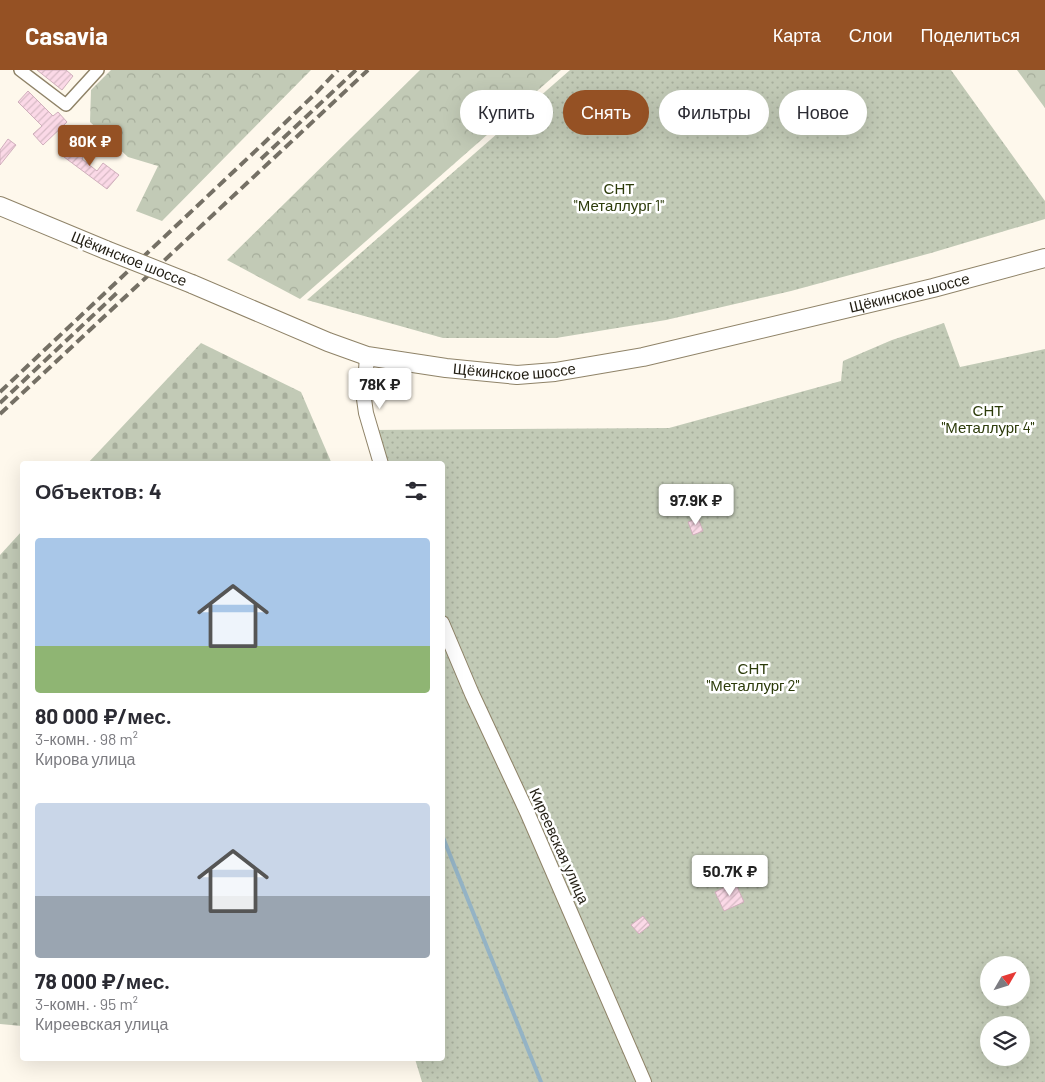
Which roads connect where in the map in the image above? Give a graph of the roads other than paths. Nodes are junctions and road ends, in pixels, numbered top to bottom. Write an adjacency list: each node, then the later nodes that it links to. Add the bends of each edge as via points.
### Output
1 (20, 70): 2 (street, via 66,105)
2 (98, 70)
3 (0, 206): 5 (main road, Щёкинское шоссе, bridge)
4 (1045, 258): 5 (main road, Щёкинское шоссе, via 721,339 561,371 517,375 488,373)
5 (367, 356): 6 (street, via 364,399)
6 (380, 461)
7 (445, 630): 8 (street, Киреевская улица)
8 (644, 1082)

